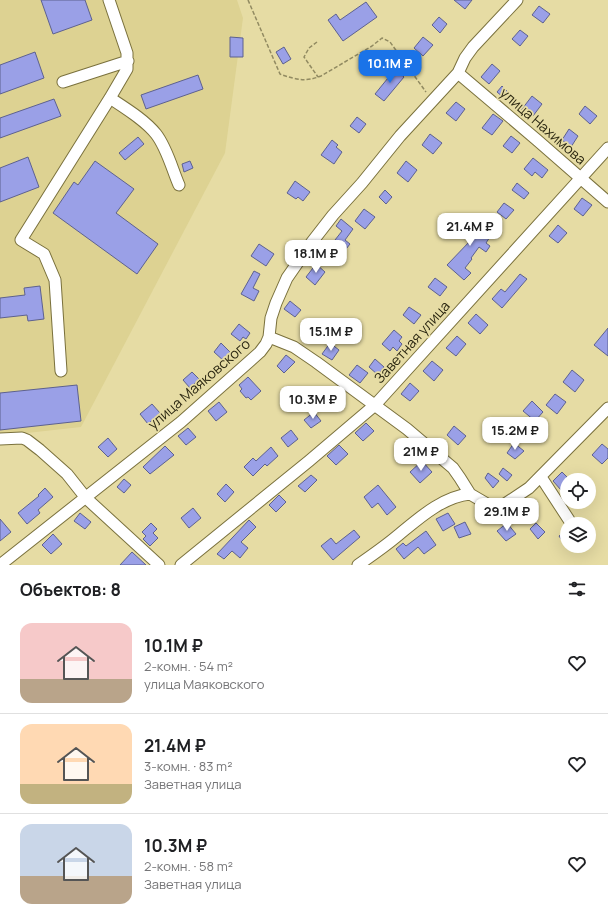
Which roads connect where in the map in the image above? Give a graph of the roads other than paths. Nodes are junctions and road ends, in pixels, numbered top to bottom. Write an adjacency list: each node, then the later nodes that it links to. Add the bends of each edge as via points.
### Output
1 (109, 0): 3 (street)
2 (517, 0): 4 (street, улица Маяковского, via 473,47)
3 (128, 61): 5 (street); 6 (street, via 125,74)
4 (458, 73): 8 (street, улица Нахимова); 11 (street, улица Маяковского, via 400,136 312,242 287,278 271,318)
5 (64, 82)
6 (110, 98): 9 (street, via 134,114 156,134); 12 (street, via 21,240 44,254 55,280)
7 (608, 148): 8 (street, Заветная улица)
8 (580, 178): 10 (street, улица Нахимова); 13 (street, Заветная улица)
9 (179, 185)
10 (608, 202)
11 (269, 337): 13 (street, via 305,354); 18 (street, улица Маяковского, via 260,352 187,417)
12 (62, 371)
13 (375, 405): 17 (street, via 408,429 444,461 460,478); 22 (street, Заветная улица)
14 (608, 408): 16 (street)
15 (0, 439): 18 (street, via 17,437 27,440 67,474)
16 (541, 477): 17 (street, via 502,506 494,508); 19 (street)
17 (470, 494): 23 (street, via 461,494 422,516)
18 (86, 498): 20 (street, улица Маяковского); 21 (street)
19 (567, 517)
20 (0, 565)
21 (159, 565)
22 (181, 565)
23 (358, 565)

